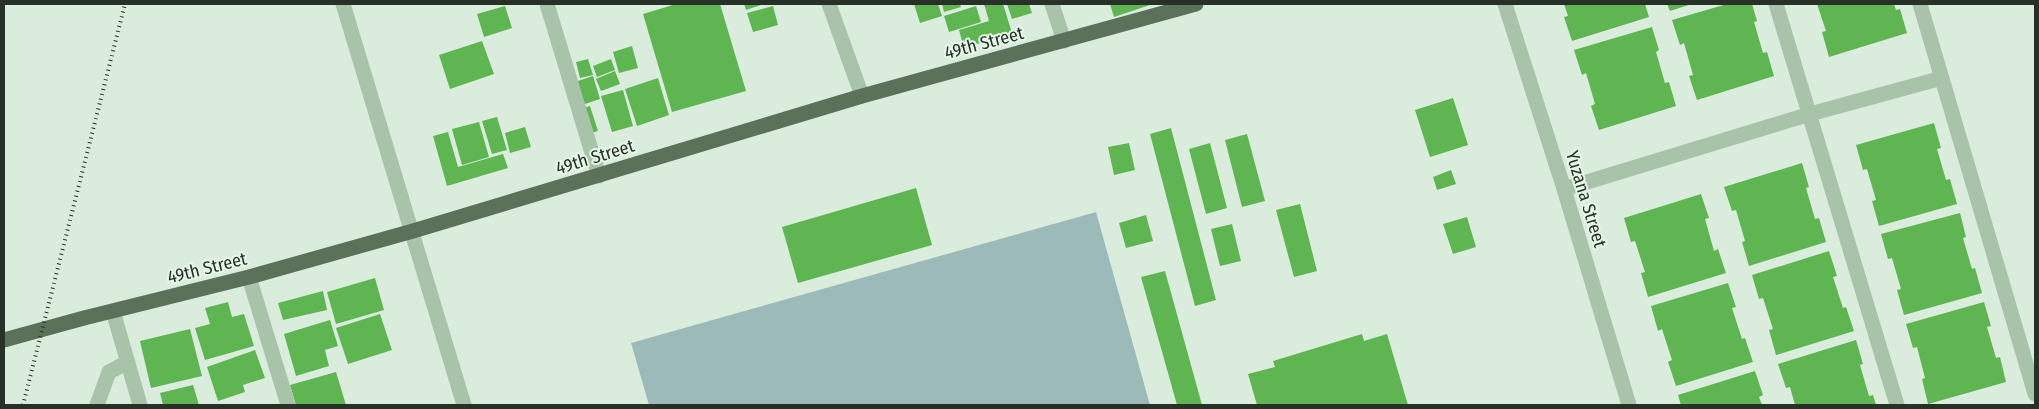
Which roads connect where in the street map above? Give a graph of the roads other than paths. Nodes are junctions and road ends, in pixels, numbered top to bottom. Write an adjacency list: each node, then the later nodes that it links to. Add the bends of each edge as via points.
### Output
1 (342, 4): 15 (street)
2 (547, 4): 13 (street)
3 (829, 4): 11 (street)
4 (1052, 4): 9 (street)
5 (1196, 4): 9 (main road, 49th Street)
6 (1505, 4): 14 (street, Yuzana Street)
7 (1776, 4): 12 (street)
8 (1920, 4): 10 (street)
9 (1064, 41): 11 (main road, 49th Street)
10 (1942, 78): 12 (street); 20 (street)
11 (862, 96): 13 (main road, 49th Street)
12 (1810, 114): 14 (street); 26 (street)
13 (599, 176): 15 (main road, 49th Street)
14 (1564, 189): 25 (street, Yuzana Street)
15 (413, 231): 16 (main road, 49th Street); 24 (street)
16 (249, 277): 17 (main road, 49th Street); 23 (street)
17 (113, 311): 18 (main road, 49th Street); 19 (street)
18 (4, 340)
19 (128, 362): 21 (street, via 109,372); 22 (street)
20 (2035, 394)
21 (97, 405)
22 (140, 405)
23 (288, 405)
24 (464, 405)
25 (1629, 405)
26 (1897, 405)

